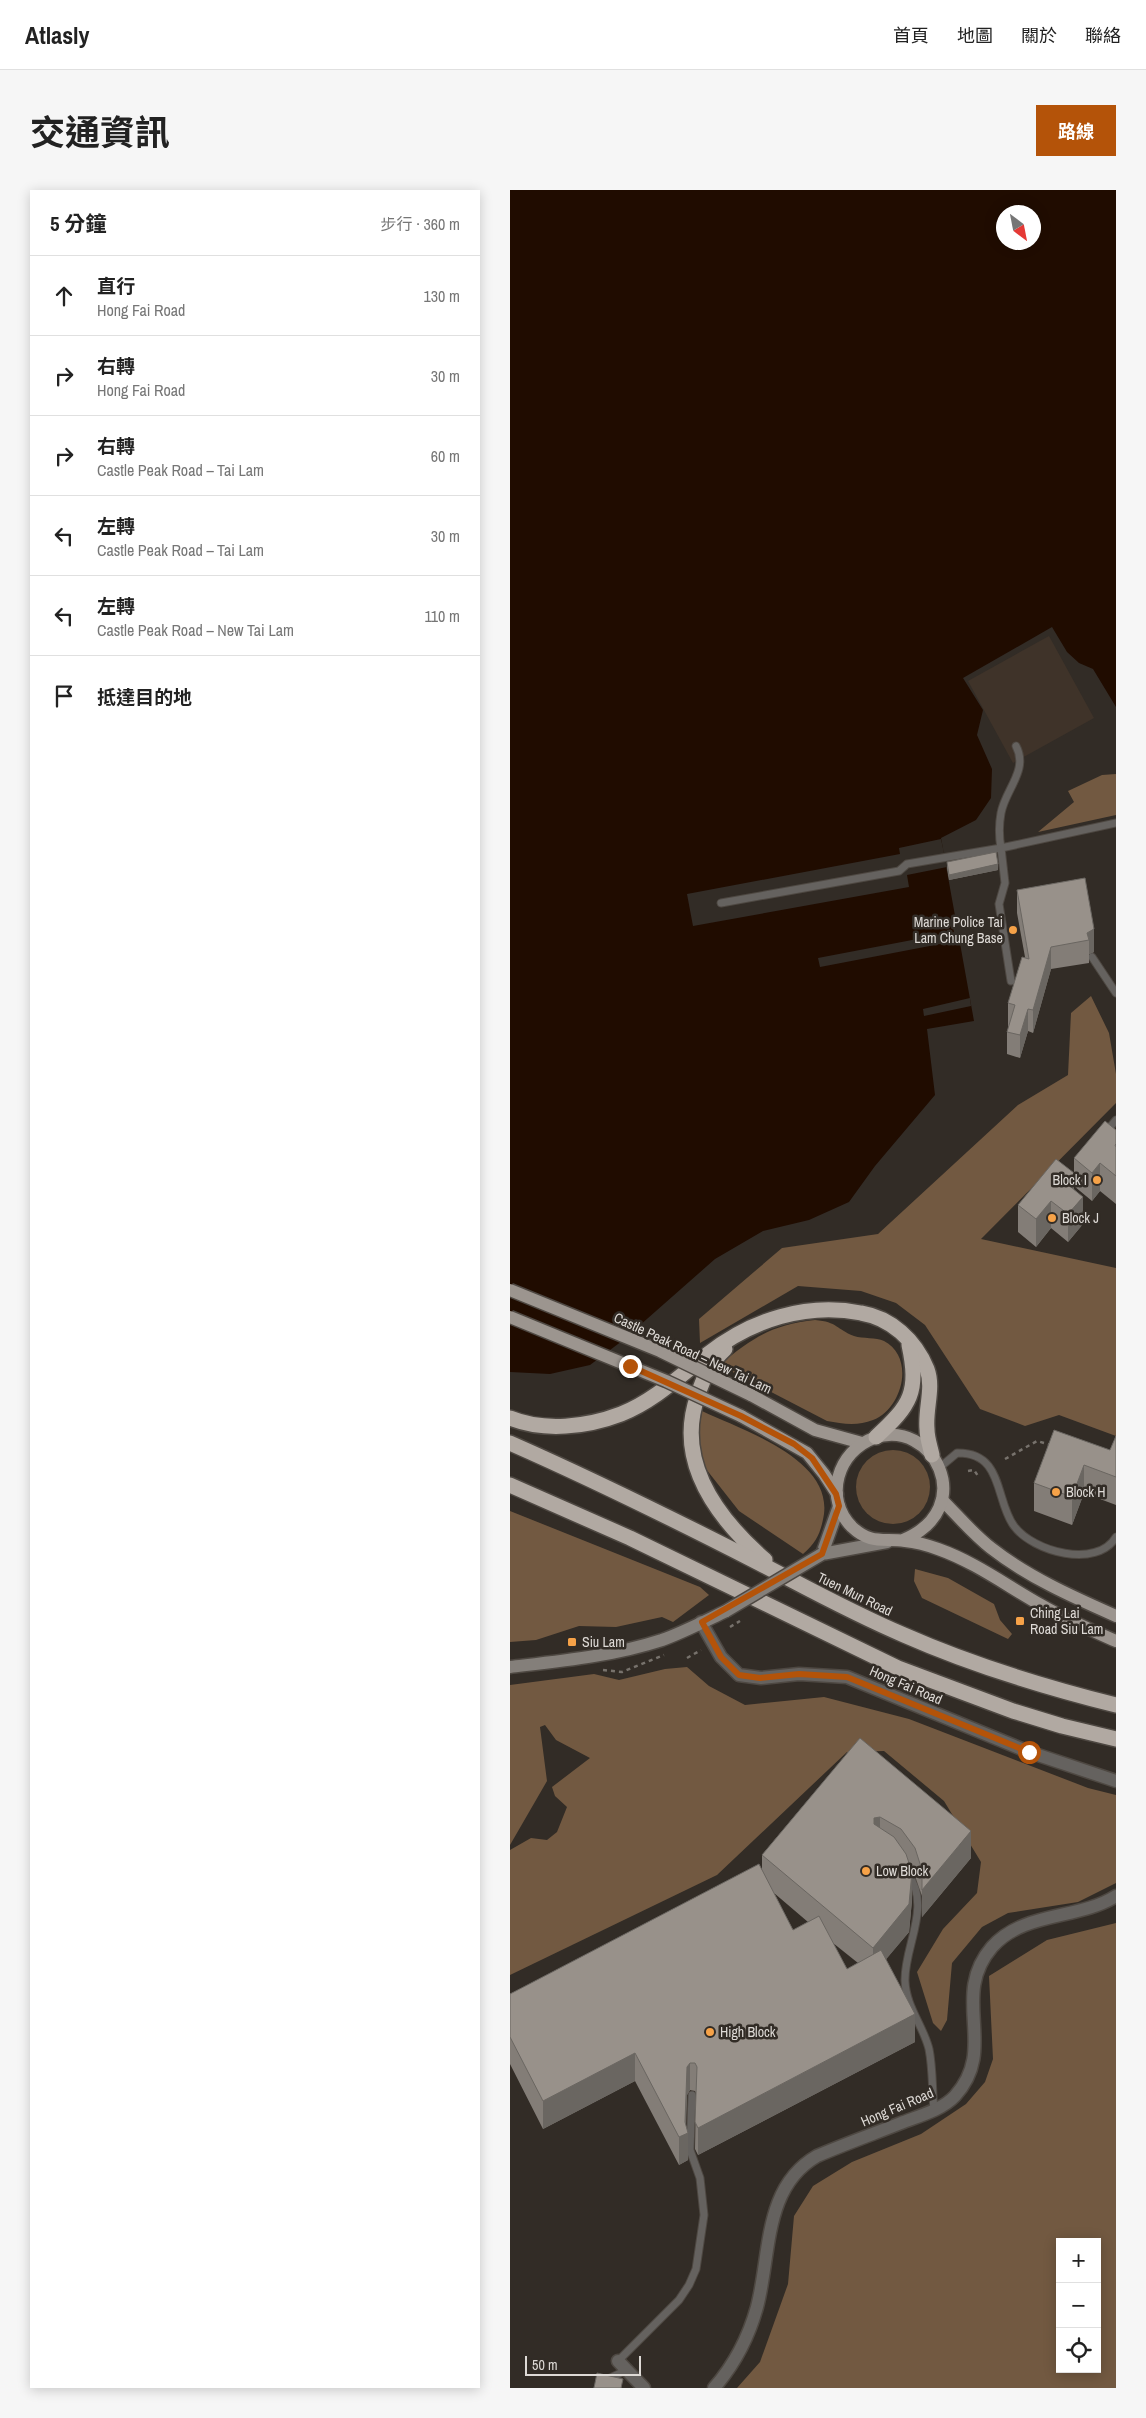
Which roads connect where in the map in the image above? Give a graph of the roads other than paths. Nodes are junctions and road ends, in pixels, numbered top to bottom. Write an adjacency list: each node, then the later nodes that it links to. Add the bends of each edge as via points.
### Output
1 (1016, 746): 3 (lane, via 1020,767 1001,812)
2 (1116, 823): 3 (lane)
3 (1001, 848): 4 (lane, via 907,864 899,871); 6 (lane, via 1005,883 999,904)
4 (721, 903)
5 (1092, 957): 7 (lane)
6 (1010, 981)
7 (1116, 992)
8 (1116, 1120): 9 (lane)
9 (1097, 1141)
10 (510, 1290): 17 (main road, Castle Peak Road – New Tai Lam, bridge, via 660,1351 815,1430)
11 (510, 1317): 22 (main road, bridge, via 666,1381 741,1416 807,1453 824,1474)
12 (749, 1329): 13 (highway, via 790,1314 835,1309 885,1320); 14 (highway, via 711,1352 662,1390 622,1413 598,1421 556,1426); 28 (highway, via 719,1354 706,1375 694,1409 690,1438 696,1470 712,1502 752,1549)
13 (907, 1339): 15 (highway, via 913,1365 912,1390 903,1410); 18 (highway, via 928,1371 927,1429)
14 (510, 1418)
15 (876, 1437): 17 (main road); 18 (main road, via 905,1437 920,1444)
16 (510, 1443): 28 (highway, Tuen Mun Road)
17 (862, 1443): 22 (main road, via 842,1464 837,1478)
18 (936, 1462): 23 (main road, via 943,1478); 24 (lane, via 958,1453 978,1458 988,1465 997,1477 1014,1527 1040,1546 1072,1554 1095,1554)
19 (510, 1485): 21 (highway)
20 (510, 1490): 21 (highway)
21 (530, 1494): 34 (highway, via 630,1538 898,1668 1012,1711)
22 (838, 1500): 26 (main road, via 852,1526 874,1540); 27 (main road)
23 (942, 1500): 25 (main road, via 928,1526); 29 (main road, via 1010,1562 1059,1590)
24 (1116, 1537)
25 (903, 1540): 26 (main road); 31 (main road, via 926,1544 967,1561 1042,1606)
26 (887, 1542): 27 (main road)
27 (822, 1554): 30 (main road, bridge)
28 (782, 1575): 33 (highway, Tuen Mun Road, via 861,1616 934,1648 1064,1692)
29 (1116, 1616)
30 (702, 1622): 32 (main road, via 664,1639 614,1652); 35 (street, Hong Fai Road, via 721,1657 739,1675 760,1678 799,1674 847,1677 1029,1752)
31 (1116, 1642)
32 (510, 1667)
33 (1116, 1705)
34 (1116, 1739)
35 (1116, 1781)
36 (902, 1867): 39 (lane, via 911,1879 917,1899 916,1928 908,1953 905,1981 909,2005 929,2048)
37 (1116, 1896): 39 (street, Hong Fai Road, via 1094,1907 1024,1925 993,1946 979,1968 972,1993 976,2042 973,2063 955,2096)
38 (692, 2095): 40 (lane, via 690,2150 700,2178 704,2215 696,2269 679,2300)
39 (934, 2110): 43 (street, Hong Fai Road, via 817,2156 789,2179 776,2210 753,2320 734,2360)
40 (623, 2365): 41 (lane); 42 (street)
41 (598, 2388)
42 (644, 2388)
43 (714, 2388)

